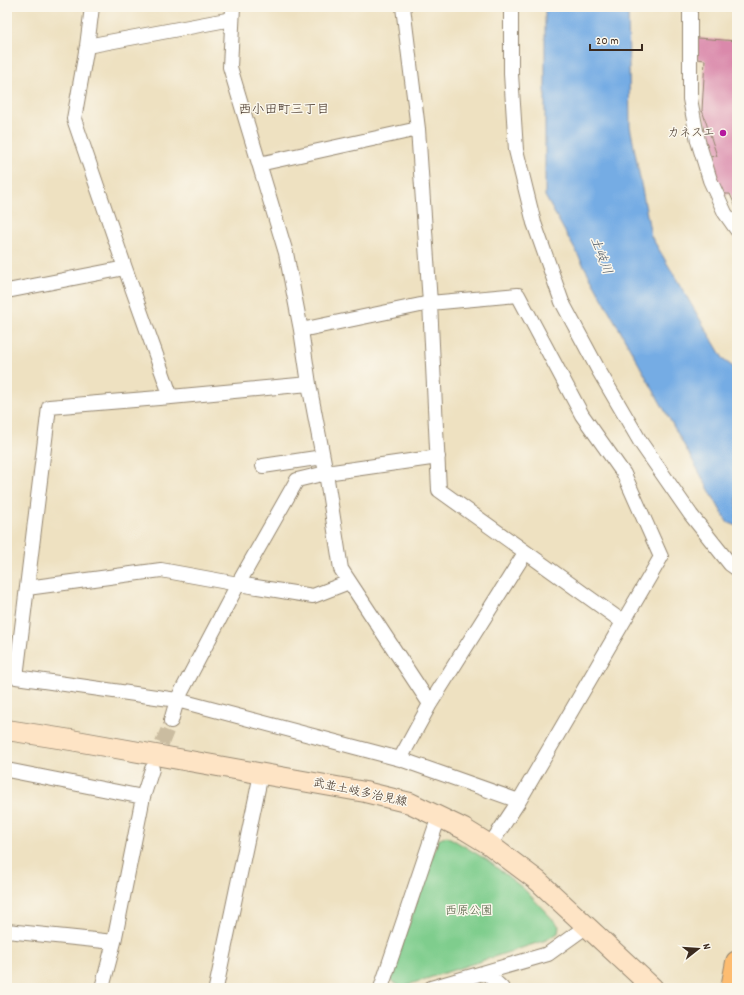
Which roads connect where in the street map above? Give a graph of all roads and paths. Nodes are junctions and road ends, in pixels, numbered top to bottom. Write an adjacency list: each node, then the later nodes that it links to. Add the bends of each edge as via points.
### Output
1 (92, 7): 6 (street)
2 (403, 7): 7 (street)
3 (511, 7): 21 (street, via 511,74 516,150 534,222 562,302 641,443 691,515 730,564)
4 (690, 7): 9 (street, via 690,99 698,141 724,213)
5 (233, 13): 6 (street); 8 (street, via 230,67)
6 (87, 46): 10 (street, via 74,119)
7 (418, 129): 8 (street); 12 (street)
8 (259, 164): 13 (street, via 286,253)
9 (737, 230)
10 (124, 268): 11 (street); 15 (street)
11 (7, 291)
12 (430, 303): 13 (street); 17 (street); 25 (street, via 518,295 582,415 624,474 661,558)
13 (301, 330): 14 (street)
14 (309, 384): 15 (street); 16 (street)
15 (171, 397): 24 (street, via 49,407)
16 (323, 457): 18 (street); 19 (street)
17 (438, 457): 19 (street); 20 (street, via 439,490)
18 (263, 466)
19 (326, 473): 22 (street, via 341,568); 23 (street, via 297,480)
20 (525, 553): 25 (street); 27 (street)
21 (737, 569)
22 (349, 582): 23 (street, via 313,596); 27 (street)
23 (238, 584): 24 (street, via 161,570); 26 (street)
24 (27, 588): 26 (street, via 16,677)
25 (623, 622): 35 (street)
26 (177, 700): 28 (street); 30 (street)
27 (430, 704): 30 (street)
28 (171, 721)
29 (7, 730): 33 (main road, 武並土岐多治見線)
30 (400, 759): 35 (street)
31 (152, 769): 34 (street)
32 (7, 770): 34 (street)
33 (261, 774): 36 (main road, 武並土岐多治見線, via 365,792 410,803); 44 (street)
34 (143, 797): 40 (street)
35 (519, 801): 37 (street)
36 (439, 816): 37 (main road, 武並土岐多治見線); 45 (street)
37 (490, 845): 38 (main road, 武並土岐多治見線, via 538,881)
38 (587, 926): 42 (street, via 548,954); 48 (main road, 武並土岐多治見線)
39 (7, 931): 40 (street)
40 (114, 942): 43 (street)
41 (737, 962): 49 (highway)
42 (486, 973): 46 (street); 47 (street)
43 (102, 988)
44 (216, 988)
45 (381, 988)
46 (431, 988)
47 (502, 988)
48 (653, 988)
49 (732, 988)

